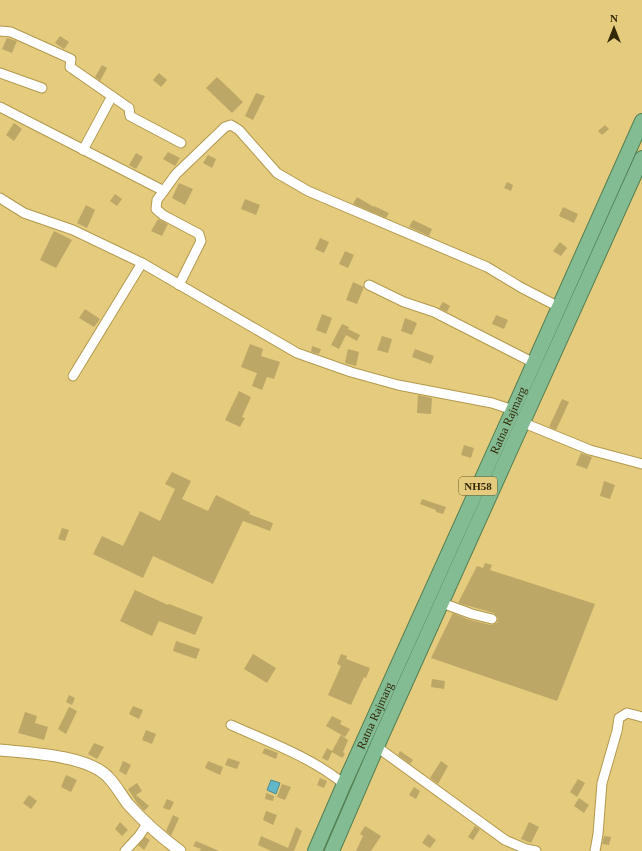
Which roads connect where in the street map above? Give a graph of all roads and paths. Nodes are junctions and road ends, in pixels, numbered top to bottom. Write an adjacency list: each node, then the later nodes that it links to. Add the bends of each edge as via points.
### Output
1 (0, 31): 4 (street, via 11,32 71,59 70,67)
2 (0, 73): 3 (street)
3 (42, 88)
4 (112, 96): 7 (street, via 129,108 130,116); 8 (street)
5 (0, 107): 8 (street)
6 (642, 121): 15 (highway, Ratna Rajmarg / NH58)
7 (182, 143)
8 (84, 150): 10 (street)
9 (641, 161): 19 (highway, Ratna Rajmarg / NH58)
10 (164, 191): 13 (street, via 157,200 156,209 199,234 201,241); 15 (street, via 176,174 225,127 231,125 239,130 277,173 308,191 487,267)
11 (0, 198): 12 (street, via 24,213 73,230)
12 (142, 263): 13 (street); 17 (street)
13 (179, 285): 18 (street, via 297,353 398,386 492,403)
14 (369, 285): 16 (street, via 404,302 434,312)
15 (559, 308): 16 (highway, Ratna Rajmarg / NH58)
16 (534, 363): 18 (highway, Ratna Rajmarg / NH58)
17 (73, 376)
18 (514, 410): 27 (highway, Ratna Rajmarg / NH58)
19 (524, 422): 20 (street, via 590,450); 21 (highway, Ratna Rajmarg / NH58)
20 (642, 464)
21 (442, 603): 22 (street); 25 (highway, Ratna Rajmarg / NH58)
22 (492, 618)
23 (642, 717): 34 (street, via 627,712 619,718 602,783)
24 (230, 725): 27 (street, via 297,755)
25 (377, 747): 32 (highway, Ratna Rajmarg / NH58); 33 (street, via 505,840)
26 (0, 750): 28 (street, via 70,758 88,764 108,776)
27 (344, 784): 31 (highway, Ratna Rajmarg / NH58)
28 (146, 824): 29 (street); 30 (street)
29 (125, 851)
30 (180, 851)
31 (315, 851)
32 (332, 851)
33 (536, 851)
34 (595, 851)

